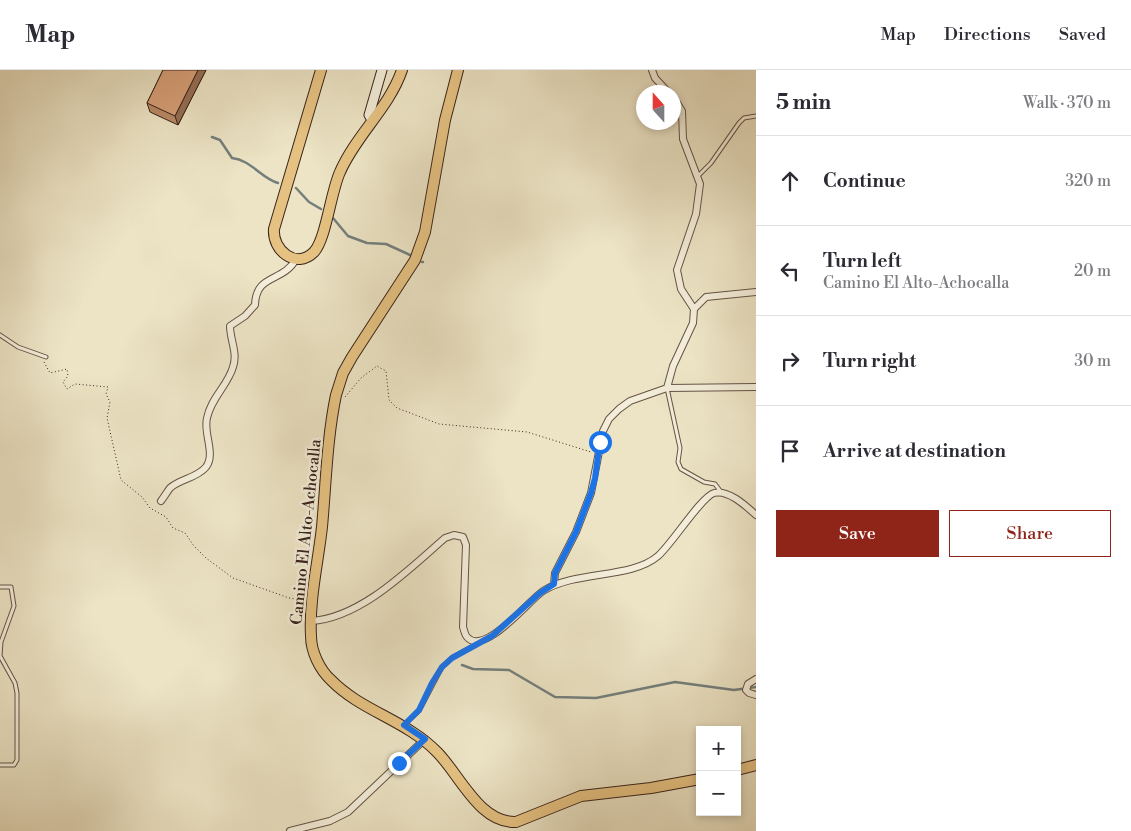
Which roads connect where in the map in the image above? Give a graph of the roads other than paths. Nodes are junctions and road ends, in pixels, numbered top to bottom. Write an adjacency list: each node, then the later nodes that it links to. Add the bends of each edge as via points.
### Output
1 (321, 70): 11 (main road, via 274,229 275,245 280,252)
2 (382, 70): 9 (main road, via 370,104)
3 (402, 70): 9 (main road, via 386,103)
4 (458, 70): 23 (main road, Camino El Alto-Achocalla, via 444,120 416,260 352,357 336,395)
5 (652, 70): 6 (street)
6 (662, 85)
7 (681, 109): 10 (street, via 683,139)
8 (756, 116): 10 (lane, via 744,118 739,123)
9 (372, 120): 11 (main road, via 340,172 315,250)
10 (698, 176): 13 (street, via 696,214 677,270 681,289)
11 (296, 259): 19 (street, via 290,268 262,283 255,293 255,304 230,326 236,356 233,369 216,394 206,418 210,453 207,466 170,487)
12 (756, 292): 13 (street, via 706,297)
13 (694, 309): 17 (street, via 693,323 673,366)
14 (0, 336): 15 (lane, via 18,347)
15 (46, 357)
16 (756, 387): 17 (street)
17 (667, 388): 18 (lane, via 681,469 704,482 715,484); 21 (street, via 630,401 609,419 603,431 591,493 555,573)
18 (721, 492): 20 (street); 21 (street, via 710,495 668,546 650,562)
19 (161, 501)
20 (756, 515)
21 (554, 584): 24 (street)
22 (0, 587): 25 (lane, via 11,588 14,606 1,642)
23 (311, 621): 24 (street, via 352,609 376,595 445,538 454,535 463,537 466,545 463,627 467,637); 28 (main road, Camino El Alto-Achocalla, via 315,655 330,680 346,694)
24 (482, 642): 28 (lane, via 442,667 419,710)
25 (0, 656): 30 (lane, via 17,693 17,760 14,765)
26 (756, 679): 27 (street, via 748,684 746,690)
27 (756, 695)
28 (404, 725): 29 (main road, Camino El Alto-Achocalla)
29 (425, 739): 33 (main road, Camino El Alto-Achocalla, via 491,816 506,822 516,822 581,796); 34 (street, via 348,812 322,824)
30 (0, 765)
31 (756, 765): 32 (main road)
32 (741, 769)
33 (696, 779)
34 (290, 831)

